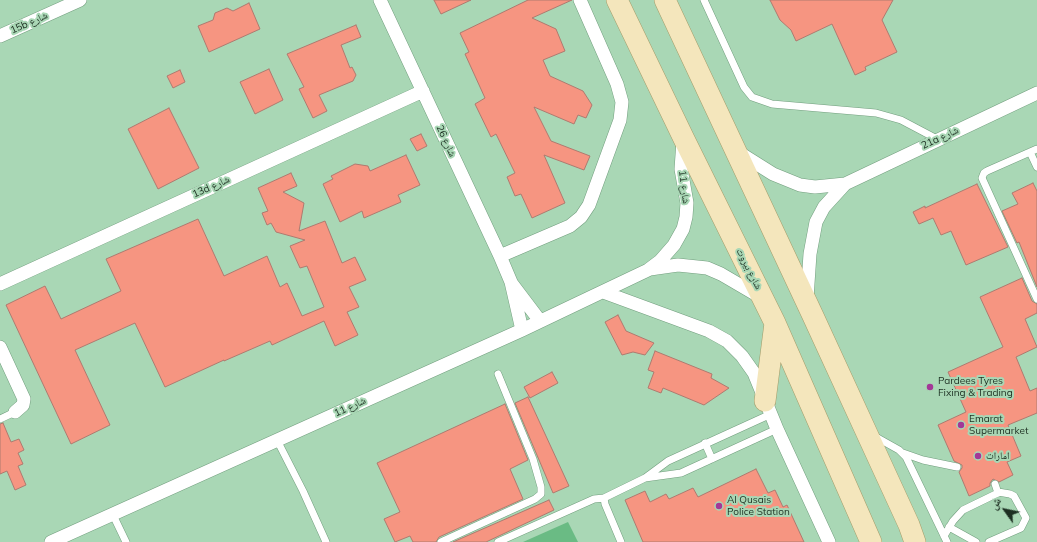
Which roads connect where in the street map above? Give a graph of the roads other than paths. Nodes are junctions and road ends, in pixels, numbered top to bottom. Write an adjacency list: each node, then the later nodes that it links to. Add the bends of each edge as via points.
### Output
1 (80, 0): 7 (street, 15b شارع)
2 (380, 0): 8 (street, شارع 26)
3 (580, 0): 16 (street, via 617,84 622,102 620,120 589,205 581,217 570,226)
4 (617, 0): 10 (main road, شارع بيروت)
5 (665, 0): 12 (main road)
6 (704, 0): 11 (lane, via 744,87 752,97 772,104 882,114 901,120)
7 (0, 36)
8 (423, 91): 16 (street, شارع 26); 19 (street, 13d شارع)
9 (1037, 93): 11 (street, 21a شارع)
10 (684, 139): 17 (street, شارع 11, via 681,169 687,203 683,229 674,245); 21 (main road, شارع بيروت)
11 (937, 139): 15 (street, 21a شارع)
12 (735, 150): 15 (street, 21a شارع, via 772,174 800,185 815,187); 23 (main road)
13 (1034, 150): 14 (lane); 22 (lane, via 984,172 982,178)
14 (1037, 167)
15 (844, 184): 23 (street, 21a شارع, via 824,207 816,222 810,254)
16 (500, 256): 18 (street, شارع 26)
17 (648, 270): 20 (street, شارع 11); 21 (street, شارع 11, via 678,265 707,268)
18 (510, 282): 24 (street, شارع 26); 26 (street, شارع 26)
19 (0, 284)
20 (603, 292): 24 (street, شارع 11); 29 (street, via 719,336 735,348 749,365)
21 (764, 299): 25 (main road, شارع بيروت)
22 (1037, 299)
23 (807, 303): 33 (main road)
24 (540, 321): 26 (street, شارع 11)
25 (775, 323): 29 (main road); 53 (main road, شارع بيروت)
26 (522, 330): 34 (street, شارع 11)
27 (0, 347): 30 (street, via 24,399 23,405)
28 (498, 374): 49 (lane, via 533,459 541,494)
29 (768, 408): 32 (street); 35 (lane)
30 (15, 412): 31 (lane)
31 (0, 419)
32 (777, 429): 37 (lane); 52 (street)
33 (866, 431): 36 (lane); 54 (main road)
34 (277, 440): 43 (street, شارع 11); 48 (lane)
35 (705, 443): 37 (lane); 39 (lane, via 668,461)
36 (903, 453): 38 (lane); 45 (lane)
37 (712, 459): 39 (lane, via 672,475)
38 (957, 467)
39 (645, 478): 42 (lane)
40 (995, 484): 41 (lane)
41 (998, 492): 44 (lane, via 963,510); 56 (lane, via 1014,496 1026,518 1021,528)
42 (604, 498): 50 (lane, via 594,499); 51 (lane)
43 (113, 515): 46 (street, شارع 11); 47 (lane)
44 (949, 527): 45 (lane); 55 (lane)
45 (946, 539)
46 (53, 542)
47 (126, 542)
48 (326, 542)
49 (441, 542)
50 (498, 542)
51 (622, 542)
52 (829, 542)
53 (871, 542)
54 (915, 542)
55 (976, 542)
56 (989, 542)

